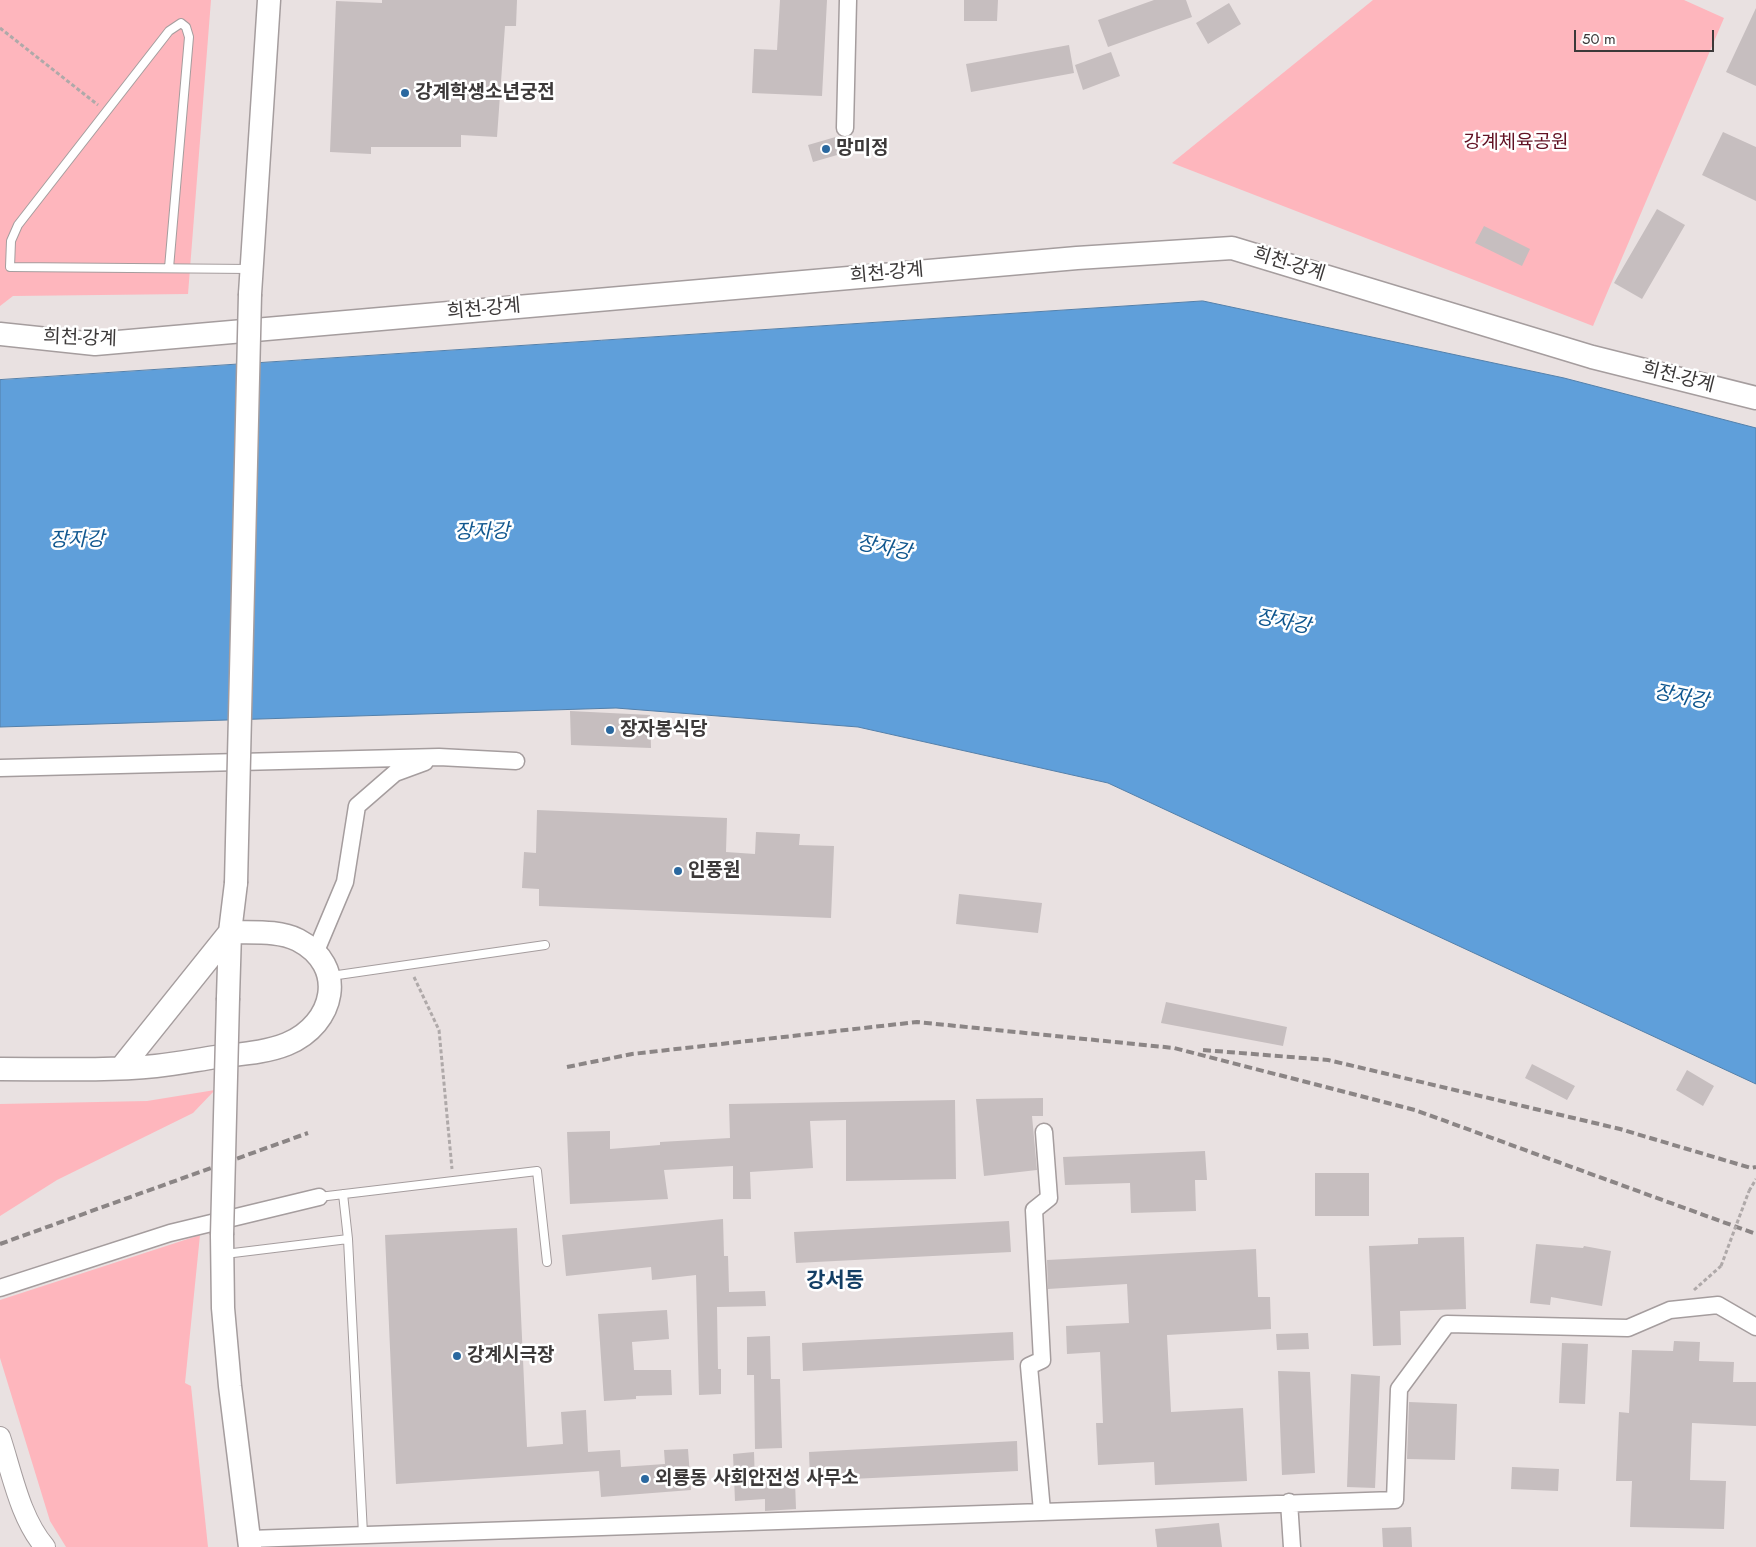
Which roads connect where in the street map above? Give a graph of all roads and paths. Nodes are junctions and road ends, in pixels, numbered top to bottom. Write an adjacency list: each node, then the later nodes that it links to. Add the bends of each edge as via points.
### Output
1 (269, 0): 7 (main road)
2 (848, 0): 5 (street)
3 (0, 28): 4 (path)
4 (106, 112): 6 (lane, via 12,234 10,267); 6 (lane, via 175,24 181,23 186,27 189,37)
5 (845, 128)
6 (170, 268): 7 (lane)
7 (253, 269): 13 (main road, bridge, via 236,883)
8 (0, 334): 9 (main road, 희천-강계, via 95,344 1077,258 1232,248 1592,357)
9 (1756, 398)
10 (439, 757): 11 (street); 12 (street); 15 (street, via 395,773 357,806 346,882)
11 (516, 762)
12 (0, 768)
13 (230, 932): 15 (main road, via 274,933 296,939); 18 (main road); 26 (main road, bridge)
14 (545, 945): 16 (lane)
15 (316, 951): 17 (main road)
16 (408, 965): 17 (lane); 22 (path, via 439,1030)
17 (330, 976): 18 (main road, via 323,1016 305,1034 287,1044 156,1066)
18 (121, 1068): 19 (main road)
19 (0, 1069)
20 (1044, 1132): 33 (street, via 1049,1198 1034,1210 1042,1360 1029,1366)
21 (1756, 1179): 29 (path, bridge, via 1721,1266)
22 (454, 1181): 23 (lane); 27 (lane, via 537,1171)
23 (343, 1194): 24 (lane); 25 (lane)
24 (319, 1197): 28 (street, via 170,1233)
25 (348, 1239): 26 (lane); 34 (lane)
26 (222, 1245): 35 (main road, via 223,1308 230,1386)
27 (547, 1262)
28 (0, 1288)
29 (1670, 1310): 30 (street, via 1718,1305); 32 (street, via 1628,1328 1447,1324 1399,1389 1394,1500)
30 (1756, 1327)
31 (0, 1437): 36 (street, via 22,1504)
32 (1289, 1502): 33 (street); 37 (street)
33 (1042, 1511): 34 (street)
34 (363, 1534): 35 (street)
35 (249, 1543)
36 (45, 1547)
37 (1292, 1547)

